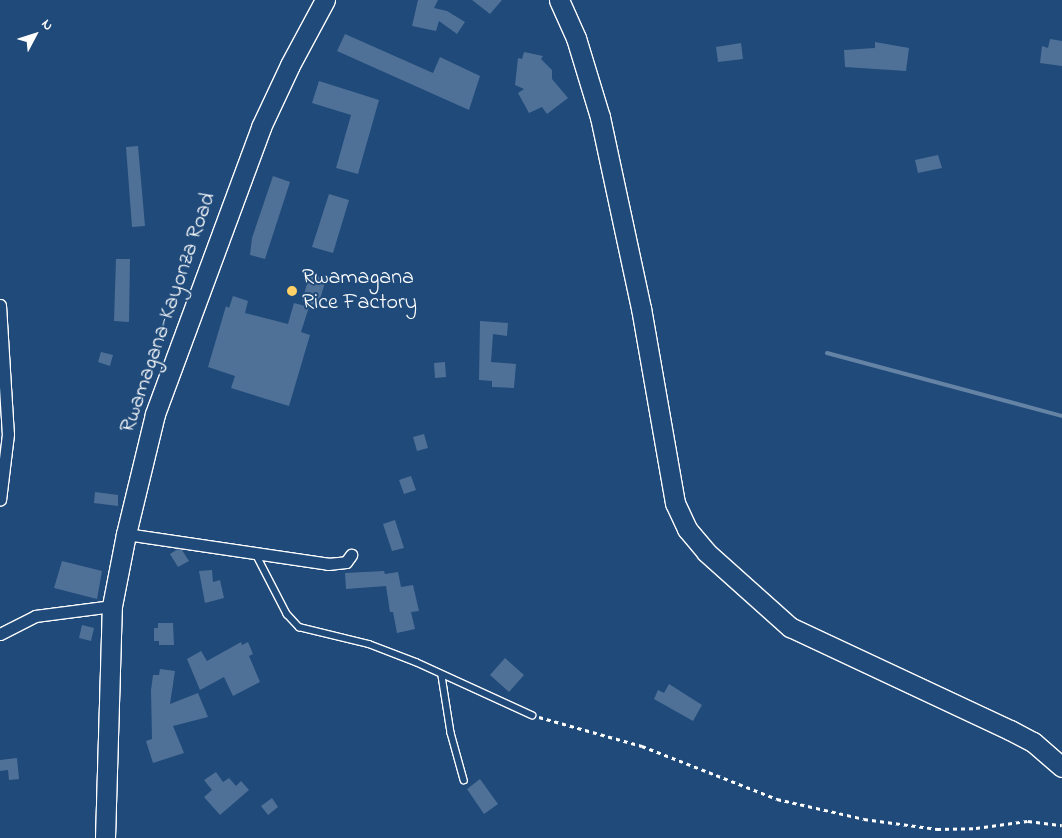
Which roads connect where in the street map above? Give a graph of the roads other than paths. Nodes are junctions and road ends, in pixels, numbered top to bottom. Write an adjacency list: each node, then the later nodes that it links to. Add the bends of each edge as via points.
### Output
1 (325, 0): 5 (highway, Rwamagana-Kayonza Road, via 290,65 242,176 155,414)
2 (559, 0): 12 (highway, via 576,38 602,125 641,308 675,503 687,528 706,552 790,626 1034,742)
3 (0, 305): 4 (street, via 8,434)
4 (0, 500)
5 (126, 534): 6 (street); 8 (highway, Rwamagana-Kayonza Road)
6 (256, 554): 7 (street, via 338,564 346,562); 10 (lane, via 287,614 299,627 368,644 416,662)
7 (351, 555)
8 (112, 606): 9 (street, via 35,616); 14 (highway, Rwamagana-Kayonza Road)
9 (0, 634)
10 (442, 676): 11 (lane); 13 (lane, via 451,733)
11 (532, 715)
12 (1062, 767)
13 (464, 780)
14 (104, 838)

